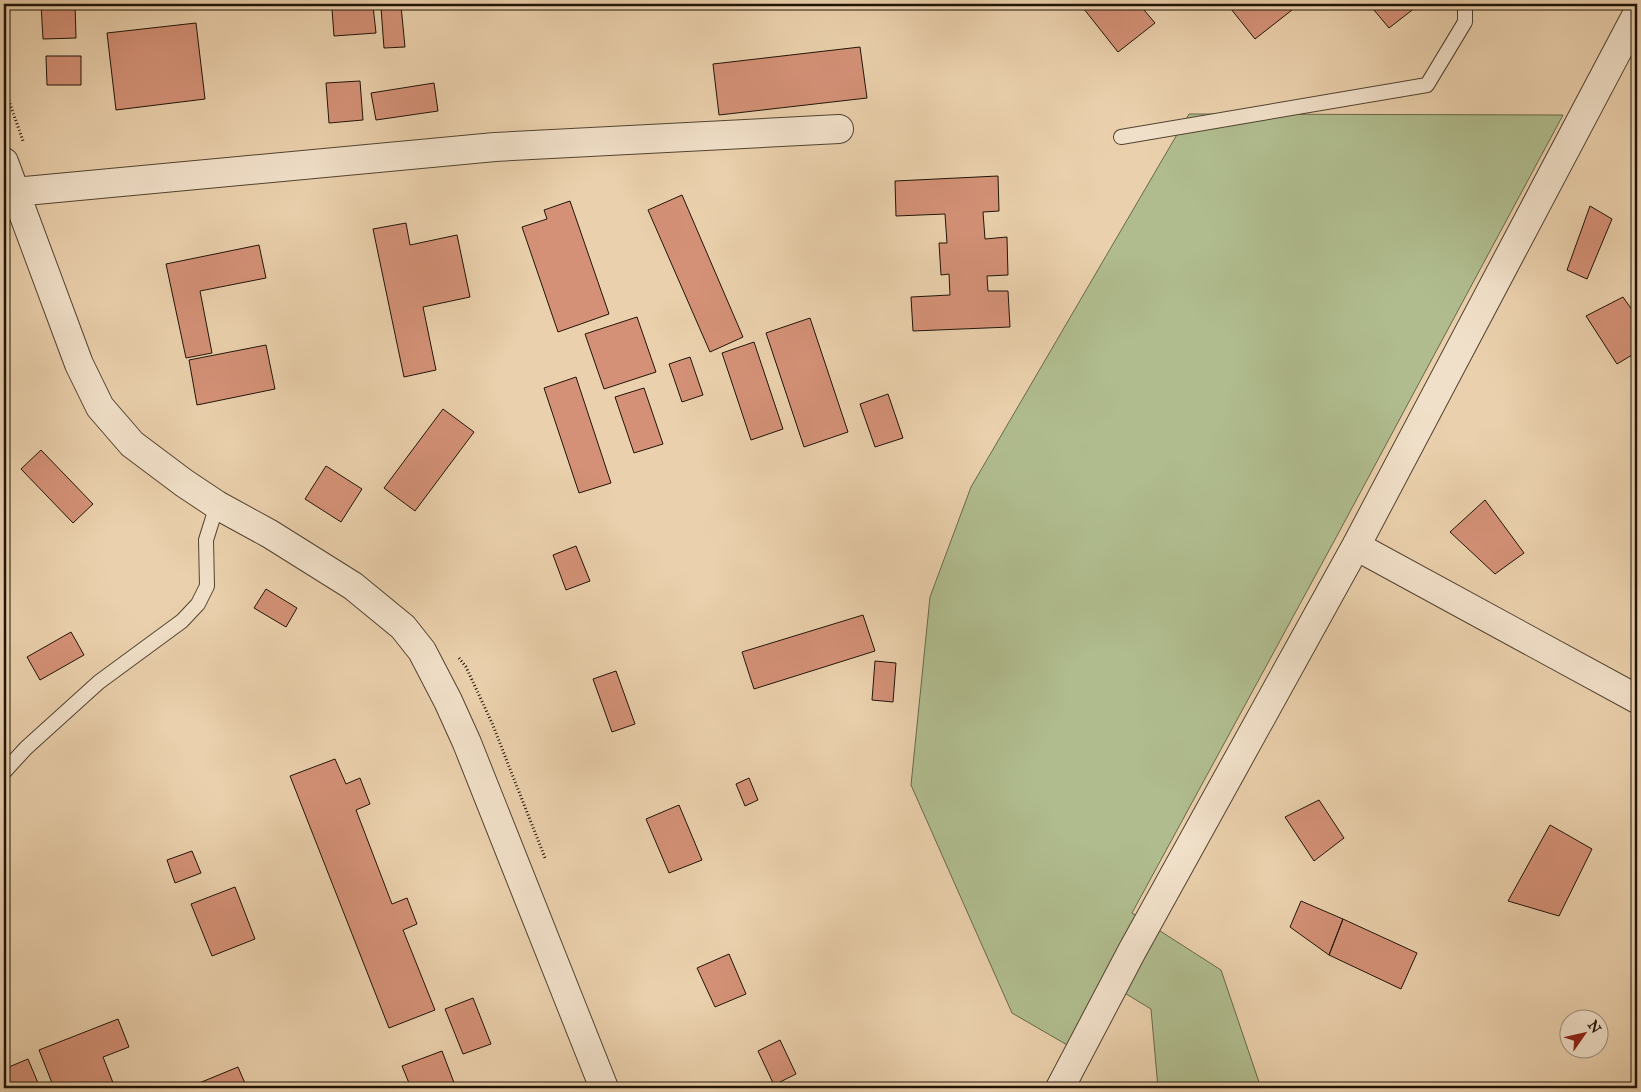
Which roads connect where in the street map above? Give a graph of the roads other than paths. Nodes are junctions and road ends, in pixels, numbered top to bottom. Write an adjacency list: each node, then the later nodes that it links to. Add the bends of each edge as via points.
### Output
1 (1465, 4): 4 (lane, via 1465,22 1427,85)
2 (1637, 14): 8 (street)
3 (839, 129): 6 (street, via 496,147)
4 (1121, 137)
5 (4, 162): 6 (street)
6 (10, 193): 7 (street, via 79,364 100,407 132,444)
7 (216, 505): 10 (lane, via 206,540 207,586 198,604 182,621 99,682); 11 (street, via 270,534 352,586 403,628 422,651 467,743)
8 (1356, 546): 9 (street); 12 (street)
9 (1637, 699)
10 (4, 772)
11 (604, 1088)
12 (1060, 1088)

